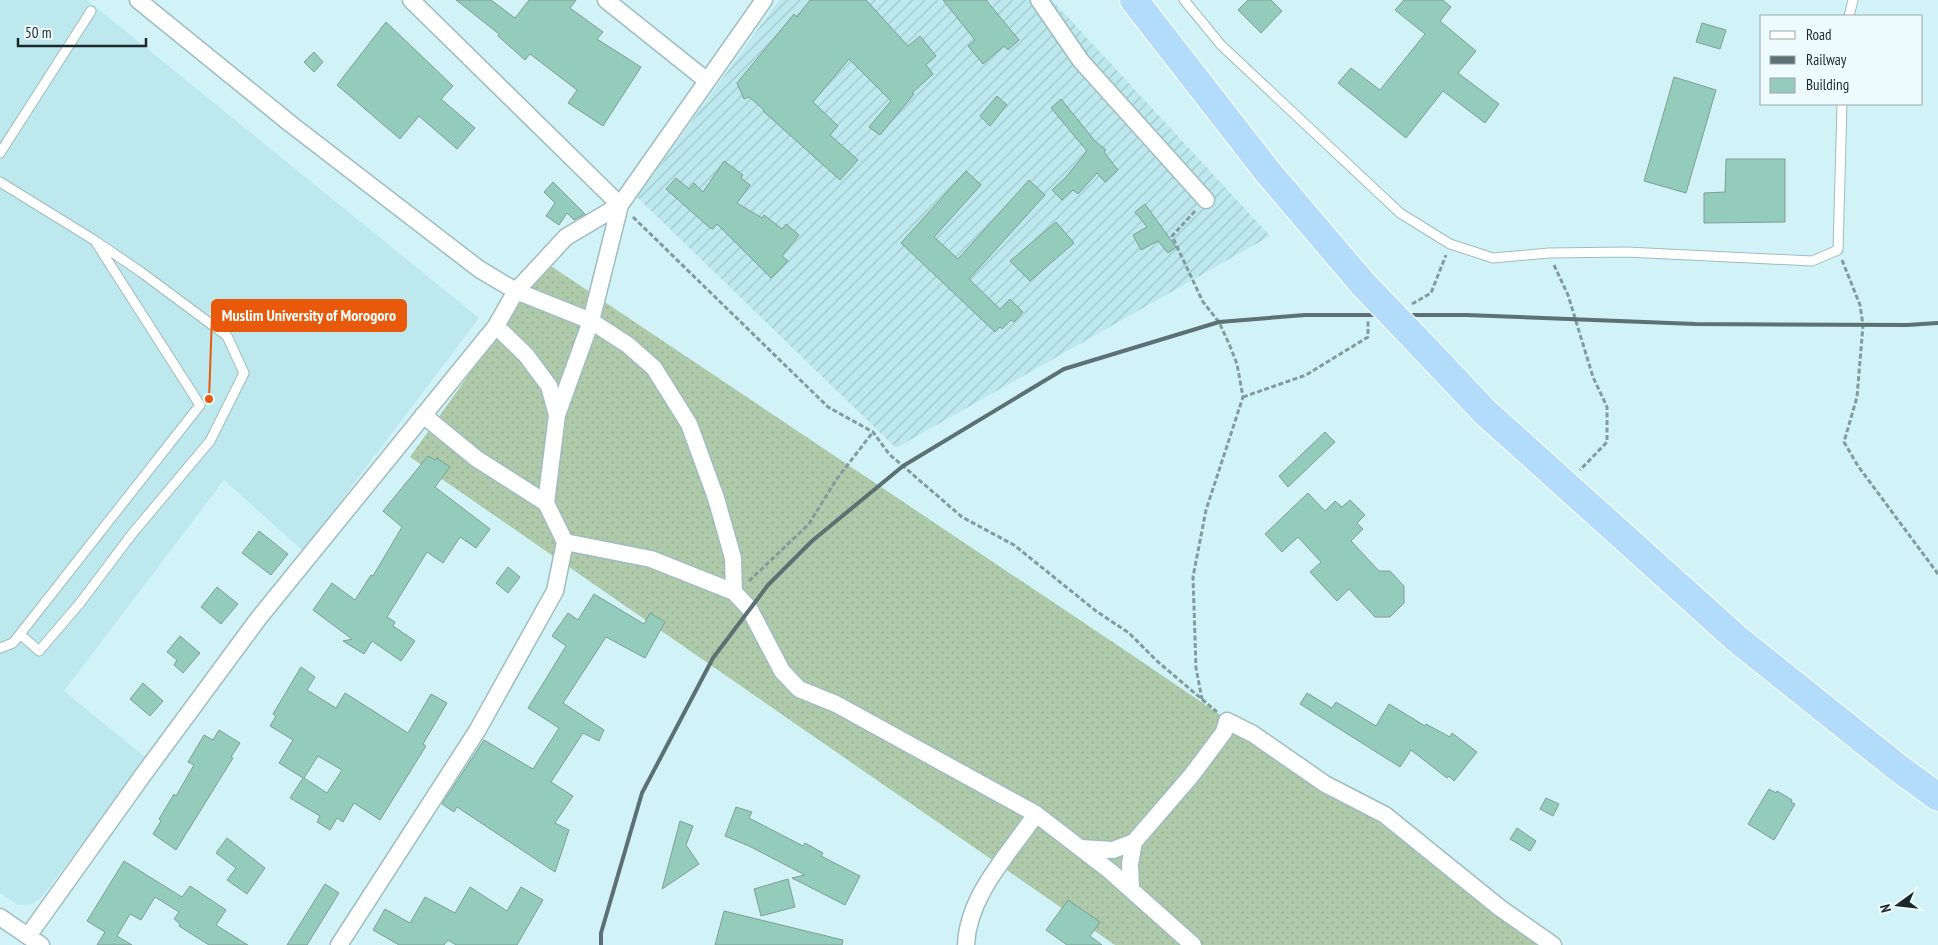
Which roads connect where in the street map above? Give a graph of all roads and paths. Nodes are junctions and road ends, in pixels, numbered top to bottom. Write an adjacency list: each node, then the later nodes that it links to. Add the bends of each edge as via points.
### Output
1 (138, 0): 21 (street, via 323,149 479,269)
2 (411, 0): 16 (street)
3 (606, 0): 11 (street)
4 (764, 0): 11 (street)
5 (1039, 0): 15 (street, via 1082,61)
6 (1134, 0): 30 (highway, bridge, via 1267,171 1363,284 1485,412)
7 (1184, 0): 18 (lane, via 1221,45 1400,213)
8 (1853, 0): 10 (lane)
9 (91, 11): 13 (lane)
10 (1849, 15)
11 (706, 80): 16 (street)
12 (1842, 105): 19 (lane)
13 (0, 153)
14 (0, 182): 17 (lane)
15 (1206, 200): 26 (path, via 1172,236 1203,302 1219,322 1230,346)
16 (620, 204): 21 (street, via 566,237); 24 (street); 29 (path, via 828,407)
17 (94, 240): 35 (lane, via 200,405); 35 (lane, via 227,336 244,373 210,441 39,651)
18 (1450, 244): 20 (lane, via 1493,258); 22 (path, via 1431,293)
19 (1838, 250): 20 (lane, via 1812,261 1627,252); 33 (path, via 1860,305 1863,325 1857,397 1844,442 1858,466)
20 (1549, 253): 30 (path, via 1568,295 1593,377 1607,407 1607,442)
21 (516, 291): 24 (street); 25 (street)
22 (1405, 307)
23 (1370, 315): 26 (path, via 1368,337 1306,376)
24 (591, 321): 28 (street); 34 (street, via 628,345 654,368 689,424 724,523 733,558)
25 (496, 326): 27 (street); 28 (street, via 526,355 548,386)
26 (1243, 397): 37 (path, via 1206,510 1193,577 1196,668)
27 (424, 415): 31 (street, via 477,459); 45 (street, via 258,619 143,775)
28 (557, 415): 31 (street)
29 (873, 432): 34 (path, via 836,480 809,524 759,574); 37 (path, via 889,454 962,517 1014,545 1096,611 1129,633)
30 (1565, 486): 39 (highway, via 1737,639)
31 (546, 503): 32 (street)
32 (566, 542): 34 (street, via 651,559); 46 (street, via 555,590 477,731)
33 (1938, 574)
34 (734, 592): 40 (street, via 750,608 782,671 799,689 836,704)
35 (20, 634): 36 (lane, via 13,643)
36 (0, 648)
37 (1202, 699): 38 (path)
38 (1227, 721): 41 (street, via 1224,732); 49 (street, via 1253,734 1325,784 1385,815 1500,908)
39 (1938, 797)
40 (1036, 814): 42 (street); 47 (street, via 979,894 970,918)
41 (1134, 842): 42 (street, via 1113,850); 43 (street, via 1130,864)
42 (1081, 848): 43 (street)
43 (1131, 888): 48 (street)
44 (0, 917): 45 (street)
45 (35, 940)
46 (339, 945)
47 (966, 945)
48 (1193, 945)
49 (1553, 945)

